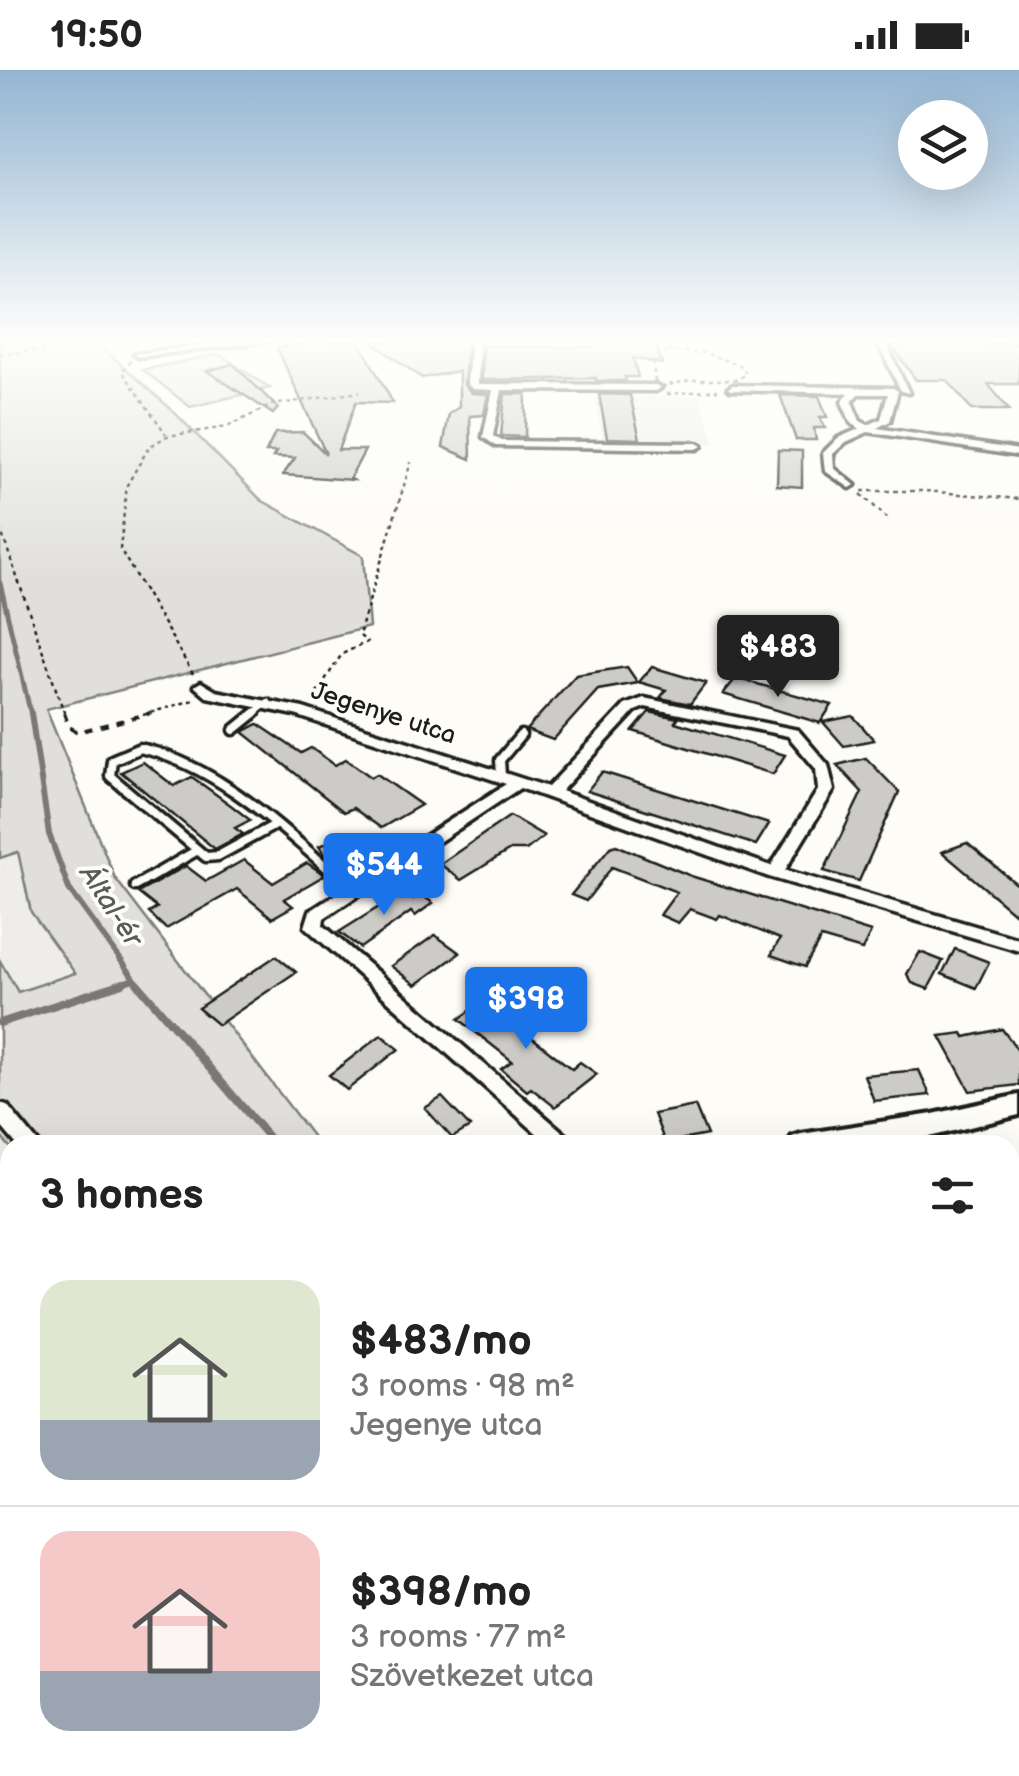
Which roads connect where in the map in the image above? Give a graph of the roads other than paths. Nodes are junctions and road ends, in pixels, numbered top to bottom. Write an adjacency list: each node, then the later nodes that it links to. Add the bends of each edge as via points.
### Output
1 (491, 421): 5 (street, via 488,438 500,444)
2 (857, 421): 4 (street)
3 (882, 421): 4 (street)
4 (870, 430): 6 (street); 7 (street, via 842,440 828,454 828,469)
5 (698, 446)
6 (1019, 453)
7 (850, 484)
8 (206, 690): 9 (street, Jegenye utca)
9 (268, 702): 10 (lane); 12 (street, Jegenye utca)
10 (234, 730)
11 (521, 735): 12 (lane, via 500,760)
12 (510, 779): 13 (street, Jegenye utca); 18 (street)
13 (552, 793): 16 (street, Jegenye utca); 16 (street, via 630,708 644,702 793,733 823,768 826,790)
14 (273, 826): 15 (lane, via 218,856); 15 (lane, via 204,771 178,760 143,748 112,760 110,776); 18 (lane)
15 (196, 851): 17 (lane)
16 (774, 872): 19 (street, Jegenye utca)
17 (135, 886)
18 (352, 890): 23 (street, via 316,916 314,926)
19 (1019, 945)
20 (1019, 1105): 24 (street)
21 (0, 1111): 22 (street)
22 (21, 1135)
23 (553, 1135)
24 (866, 1135)

